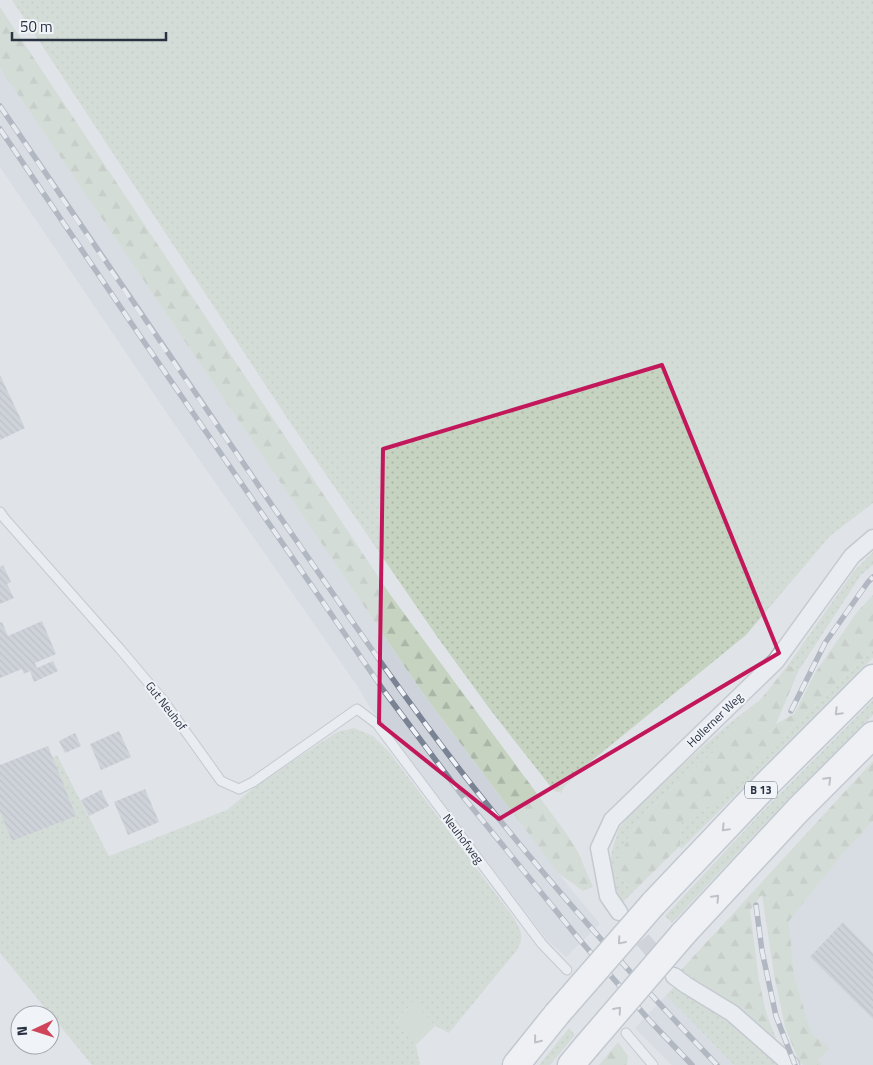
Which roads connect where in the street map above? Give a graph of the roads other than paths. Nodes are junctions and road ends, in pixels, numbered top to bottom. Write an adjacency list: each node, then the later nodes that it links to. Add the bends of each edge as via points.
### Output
1 (0, 512): 4 (lane, Gut Neuhof, via 163,700 221,781 239,789 253,782)
2 (873, 538): 6 (street, Hollerner Weg, via 852,556 776,661 612,820 599,848 608,896)
3 (873, 678): 11 (main road, B 13, one-way to 11, bridge, via 653,904)
4 (358, 709): 7 (lane, Neuhofweg, via 377,724 542,944)
5 (873, 735): 10 (main road, one-way to 5, bridge, via 684,934 798,810)
6 (619, 912)
7 (567, 970)
8 (674, 976): 13 (street, via 732,1013)
9 (626, 1033): 12 (lane)
10 (578, 1056)
11 (516, 1065)
12 (653, 1065)
13 (790, 1065)

